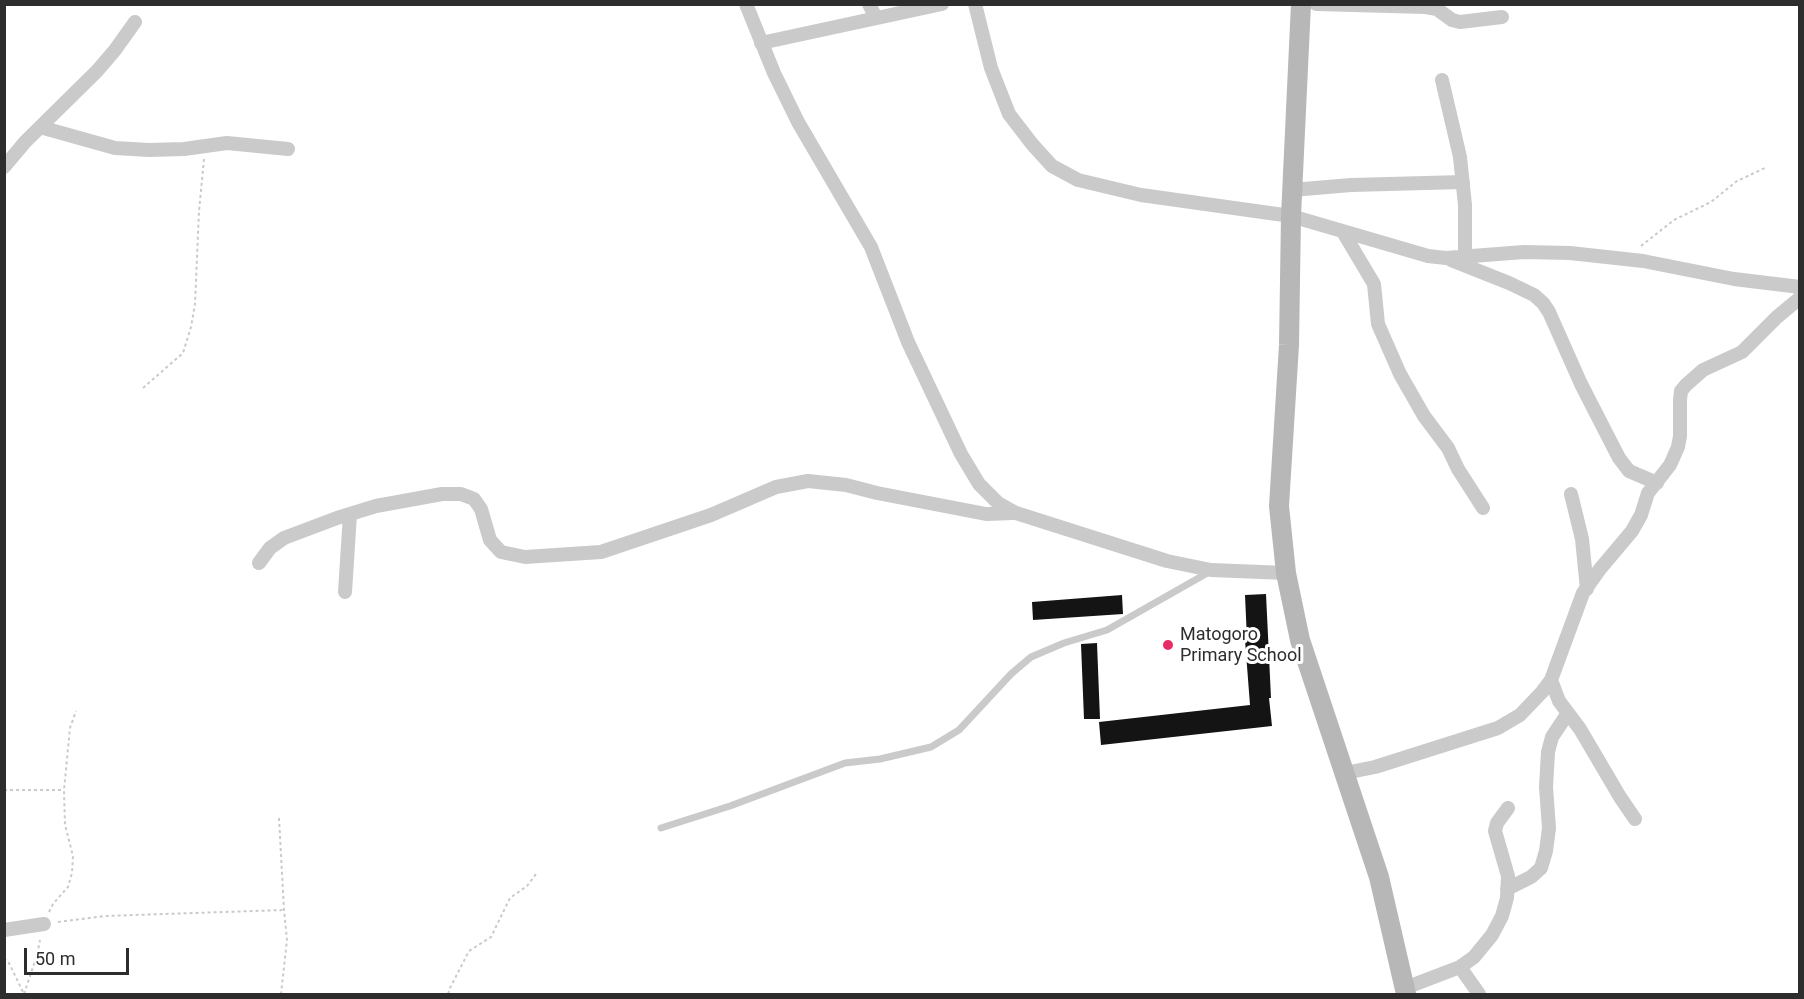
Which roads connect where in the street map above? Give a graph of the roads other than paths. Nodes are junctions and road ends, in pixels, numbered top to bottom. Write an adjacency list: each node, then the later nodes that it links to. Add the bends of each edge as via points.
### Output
1 (746, 4): 11 (street)
2 (869, 4): 9 (street)
3 (942, 4): 7 (street)
4 (975, 4): 18 (street, via 991,68 1010,114 1052,166 1078,180 1141,195)
5 (1301, 4): 17 (street)
6 (1316, 4): 8 (street, via 1426,7 1460,22)
7 (900, 9): 9 (street)
8 (1502, 17)
9 (876, 18): 11 (street)
10 (135, 22): 13 (street, via 97,71)
11 (761, 43): 27 (street, via 798,122 871,247 908,342 961,454 979,484 998,503)
12 (1442, 80): 16 (street)
13 (40, 128): 14 (street, via 115,148 172,149 235,143); 15 (street)
14 (288, 149)
15 (4, 167)
16 (1463, 182): 17 (street); 20 (street)
17 (1292, 190): 18 (street)
18 (1291, 216): 19 (street); 31 (street, via 1289,345 1279,506)
19 (1343, 232): 21 (street); 26 (street, via 1374,284 1378,324 1400,374)
20 (1465, 256): 21 (street); 22 (street, via 1570,253)
21 (1446, 258): 24 (street, via 1509,283 1543,303 1619,458 1629,471)
22 (1800, 287)
23 (1800, 298): 24 (street, via 1742,352 1703,370 1686,385 1680,400 1678,447)
24 (1657, 483): 32 (street, via 1646,497 1636,524)
25 (1571, 494): 32 (street, via 1584,547)
26 (1483, 508)
27 (1016, 513): 28 (street, via 986,514 808,481 776,487 711,516 601,552 525,557 501,552 490,540 481,509 474,499 461,494 412,498); 30 (street, via 1167,561)
28 (350, 514): 29 (street, via 284,538); 33 (street)
29 (259, 563)
30 (1211, 570): 31 (street); 39 (lane, via 1107,630 1031,657 959,730 931,747 845,763)
31 (1286, 573): 36 (street, via 1300,640)
32 (1587, 589): 34 (street)
33 (345, 592)
34 (1551, 680): 35 (street); 36 (street, via 1520,715 1498,728)
35 (1568, 713): 38 (street); 40 (street, via 1552,737 1548,752 1546,851 1540,868 1531,877)
36 (1345, 773): 44 (street, via 1378,877)
37 (1508, 808): 40 (street, via 1496,831 1508,876)
38 (1635, 819)
39 (661, 828)
40 (1506, 889): 43 (street, via 1502,916 1492,935)
41 (44, 924): 42 (street)
42 (4, 930)
43 (1460, 968): 44 (street); 45 (street)
44 (1405, 992)
45 (1479, 994)

